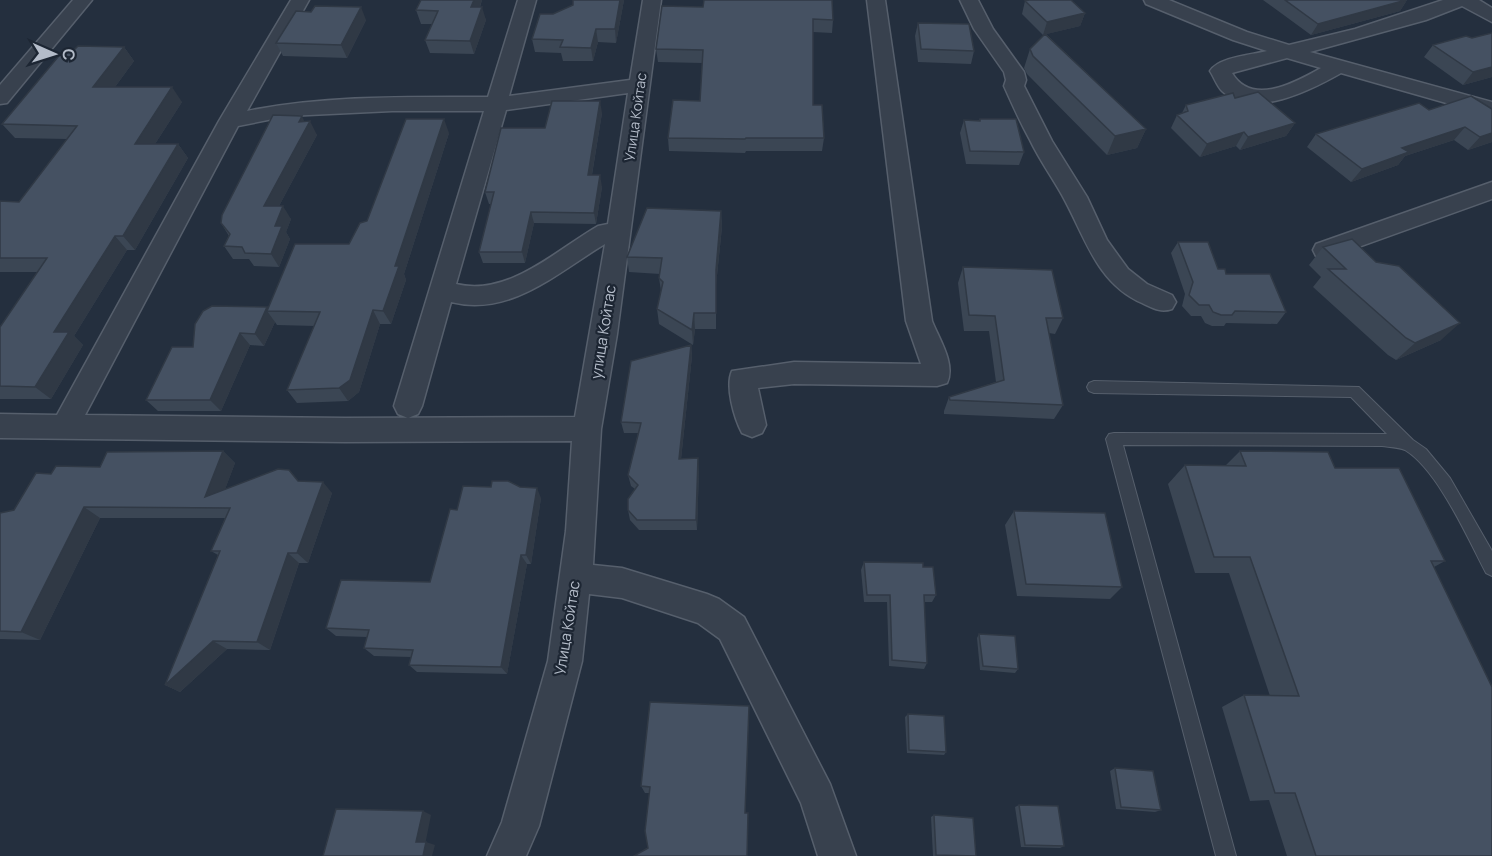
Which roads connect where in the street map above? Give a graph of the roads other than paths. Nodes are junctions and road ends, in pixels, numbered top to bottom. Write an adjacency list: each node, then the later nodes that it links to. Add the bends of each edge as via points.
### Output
1 (83, 0): 14 (street)
2 (300, 0): 17 (street)
3 (527, 0): 15 (street)
4 (652, 0): 13 (street, Улица Койтас)
5 (876, 0): 25 (street, via 919,321 937,375 794,373 742,379)
6 (969, 0): 22 (street, via 1014,72 1014,86 1096,243 1119,276 1138,291)
7 (1154, 0): 11 (street, via 1240,36)
8 (1460, 0): 11 (street, via 1419,16)
9 (1466, 0): 10 (street)
10 (1492, 16)
11 (1288, 51): 12 (street); 12 (street, via 1220,71 1224,82 1237,93 1268,97 1302,86)
12 (1338, 66): 16 (street)
13 (639, 85): 15 (street); 19 (street, Улица Койтас)
14 (0, 98)
15 (498, 104): 17 (street, via 288,109); 21 (street)
16 (1492, 109)
17 (230, 121): 27 (street)
18 (1492, 190): 20 (street)
19 (618, 233): 21 (street, via 606,232 527,283 500,293 474,297); 28 (street, улица Койтас)
20 (1325, 250)
21 (443, 290): 24 (street)
22 (1163, 302)
23 (1094, 387): 29 (lane, via 1354,391)
24 (408, 406)
25 (752, 425)
26 (0, 426): 27 (street)
27 (65, 426): 28 (street)
28 (587, 429): 31 (street, Улица Койтас)
29 (1408, 445): 30 (lane, via 1426,459 1459,507); 34 (lane, via 1382,440 1114,439)
30 (1492, 568)
31 (576, 578): 32 (street, Улица Койтас, via 565,661 520,826); 33 (street, via 622,583 707,610 732,628 818,797)
32 (506, 856)
33 (837, 856)
34 (1226, 856)

